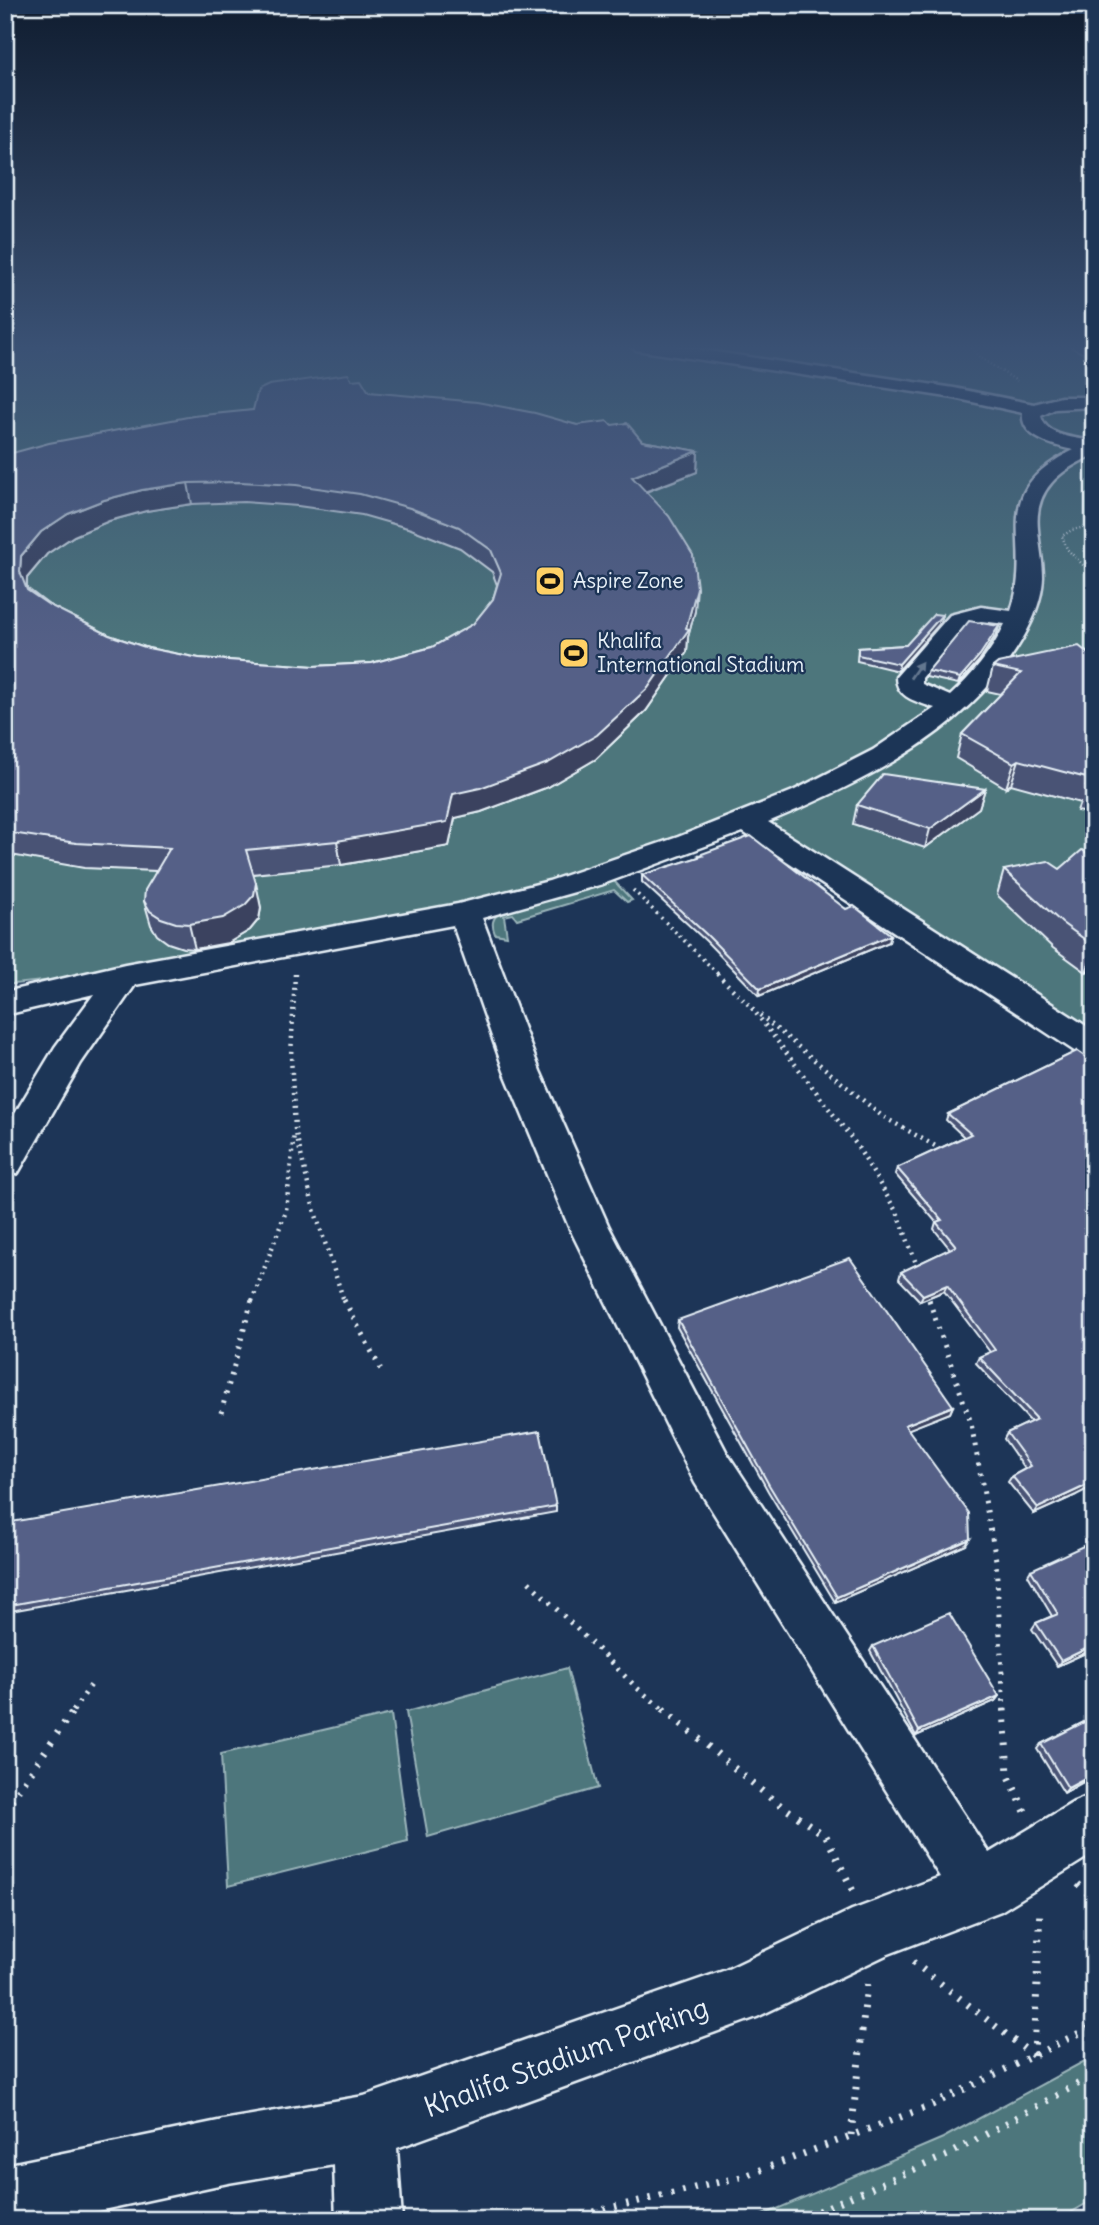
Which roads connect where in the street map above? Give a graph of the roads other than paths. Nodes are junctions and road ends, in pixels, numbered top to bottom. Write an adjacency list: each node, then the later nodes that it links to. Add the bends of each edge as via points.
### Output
1 (1053, 449): 3 (lane)
2 (1090, 449): 3 (lane)
3 (1051, 469): 4 (lane, via 1035,489 1028,508 1030,589)
4 (1020, 619): 5 (lane, via 992,669); 5 (lane, one-way to 4, via 909,687 909,677 958,620 981,614)
5 (954, 706): 6 (lane, via 901,745 839,780)
6 (746, 821): 7 (lane); 11 (lane)
7 (612, 870): 8 (lane)
8 (464, 912): 9 (lane); 14 (lane, via 522,1071 589,1227 711,1468)
9 (125, 975): 10 (lane); 12 (lane, via 67,1056)
10 (5, 1004)
11 (1094, 1047)
12 (5, 1163)
13 (1094, 1822): 14 (lane, Khalifa Stadium Parking)
14 (981, 1891): 15 (lane, Khalifa Stadium Parking, via 873,1931 736,1996)
15 (364, 2127): 16 (lane, Khalifa Stadium Parking); 17 (lane)
16 (5, 2198)
17 (369, 2220)

